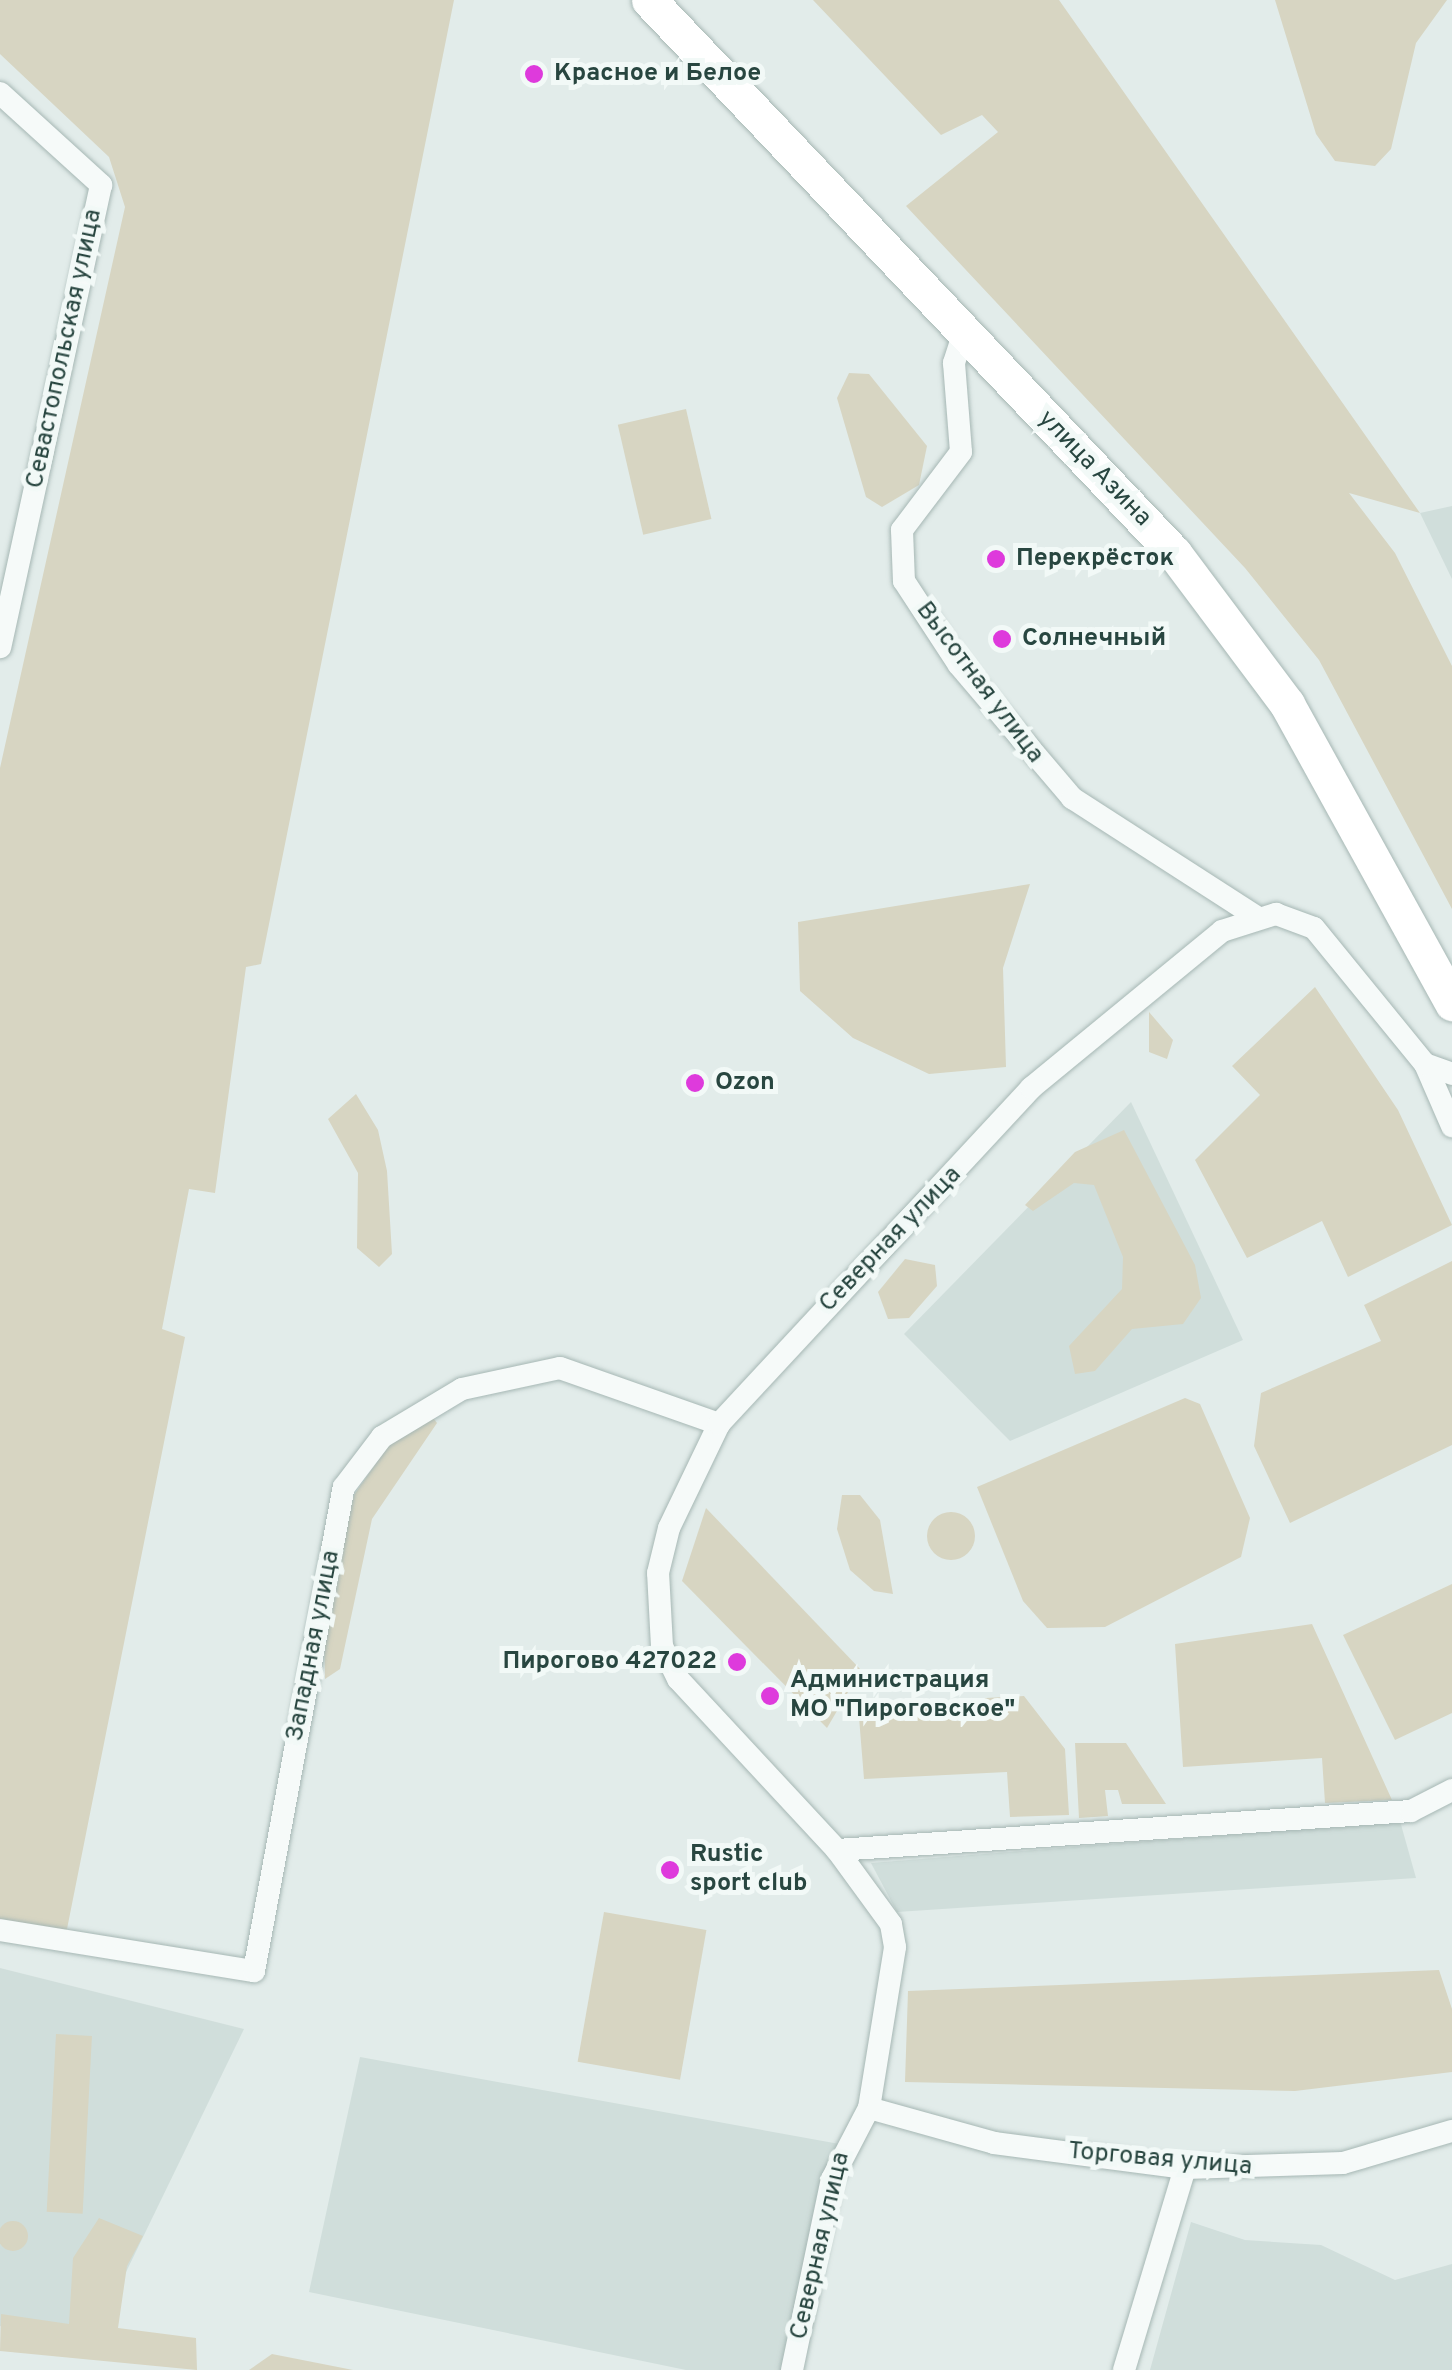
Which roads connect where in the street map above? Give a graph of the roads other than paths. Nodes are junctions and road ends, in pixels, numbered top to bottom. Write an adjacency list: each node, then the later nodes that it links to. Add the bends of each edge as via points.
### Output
1 (649, 0): 3 (main road, улица Азина)
2 (0, 92): 4 (street, Севастопольская улица, via 101,184)
3 (959, 347): 5 (street, Высотная улица, via 961,452 902,530 904,581 959,665 1072,798); 6 (main road, улица Азина, via 1174,553 1287,704)
4 (0, 647)
5 (1255, 916): 7 (street, via 1314,928); 10 (street, Северная улица, via 1120,1007 1031,1088)
6 (1452, 1003)
7 (1425, 1064): 8 (street); 9 (street)
8 (1452, 1074)
9 (1452, 1126)
10 (718, 1424): 12 (street, Северная улица, via 669,1528 658,1573 662,1646 678,1679); 13 (street, Западная улица, via 560,1368 462,1389 382,1436 344,1487 254,1971)
11 (1452, 1790): 12 (street, via 1411,1811)
12 (837, 1850): 14 (street, Северная улица, via 891,1924 895,1947)
13 (0, 1930)
14 (869, 2108): 16 (street, Торговая улица, via 994,2143); 17 (street, Северная улица, via 832,2179)
15 (1452, 2131): 16 (street, Торговая улица, via 1343,2163)
16 (1184, 2168): 18 (street)
17 (792, 2370)
18 (1124, 2370)

